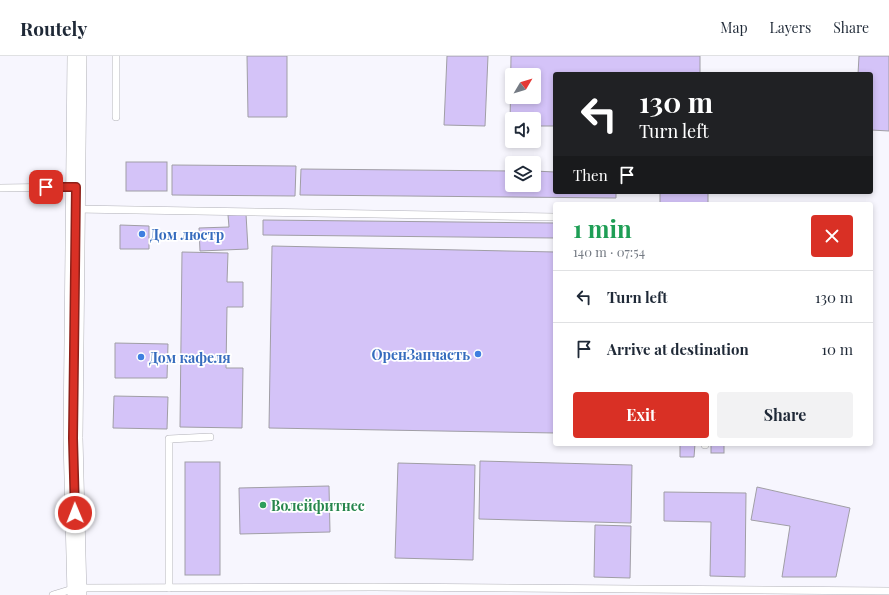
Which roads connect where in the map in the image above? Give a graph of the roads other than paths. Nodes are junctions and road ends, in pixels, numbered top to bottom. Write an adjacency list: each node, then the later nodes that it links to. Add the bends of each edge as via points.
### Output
1 (77, 56): 4 (main road)
2 (116, 56): 3 (lane)
3 (116, 117)
4 (76, 187): 5 (lane); 6 (main road)
5 (0, 188)
6 (76, 209): 7 (lane); 10 (main road, via 73,438)
7 (553, 216)
8 (210, 437): 9 (lane, via 169,439)
9 (169, 588): 10 (lane); 11 (lane, via 374,587)
10 (76, 592): 12 (lane)
11 (889, 592)
12 (53, 595)

